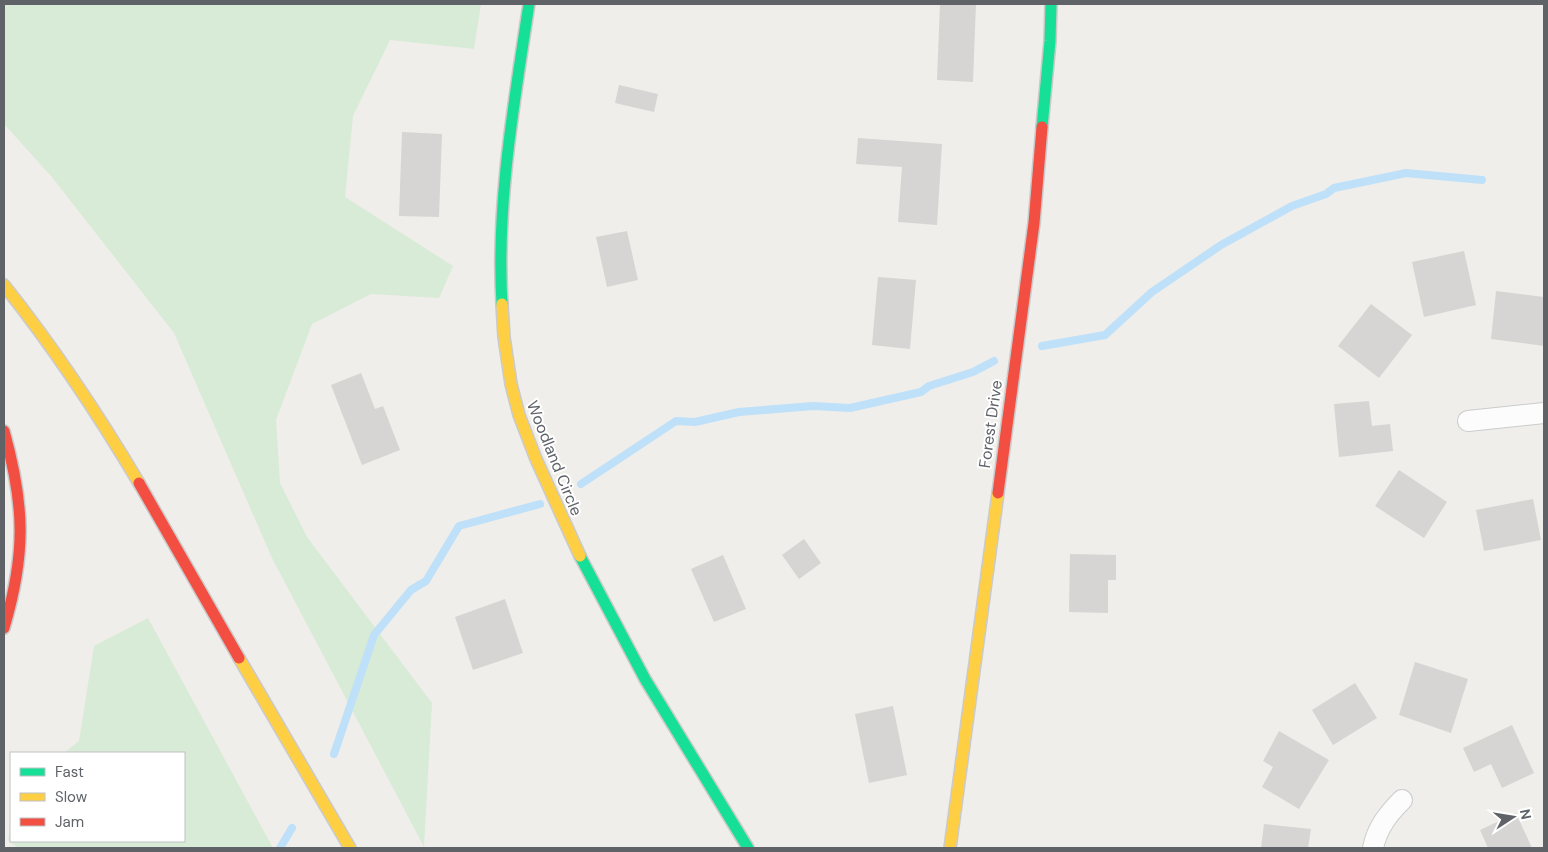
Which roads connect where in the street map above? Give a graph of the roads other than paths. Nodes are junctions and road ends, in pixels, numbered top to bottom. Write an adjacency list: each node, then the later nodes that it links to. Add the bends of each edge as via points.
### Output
1 (529, 4): 10 (main road, Woodland Circle, via 513,118 501,264 504,329 516,407 529,446 570,538 606,607 683,744)
2 (1051, 4): 11 (main road, Forest Drive, via 1034,223)
3 (4, 285): 9 (main road, via 30,315 118,448)
4 (1544, 412): 5 (street)
5 (1468, 421)
6 (4, 431): 7 (main road, via 14,468 20,514 20,557)
7 (4, 628)
8 (1402, 800): 12 (street, via 1386,815)
9 (350, 848)
10 (748, 848)
11 (950, 848)
12 (1373, 848)

